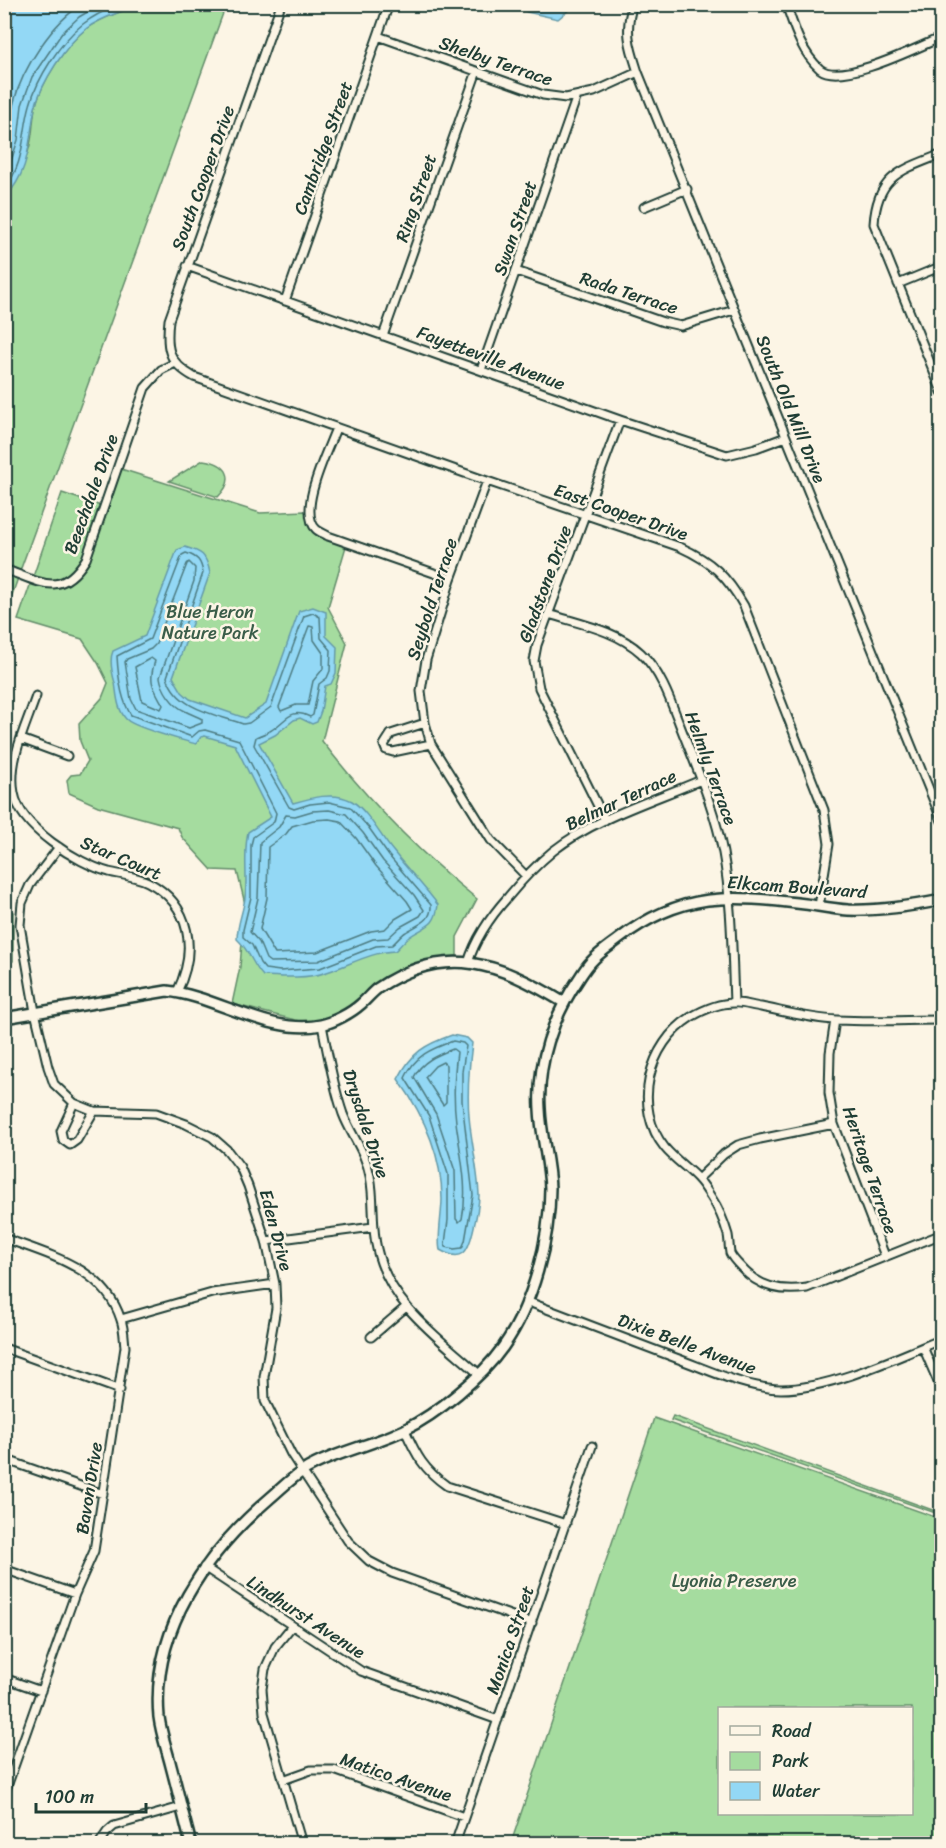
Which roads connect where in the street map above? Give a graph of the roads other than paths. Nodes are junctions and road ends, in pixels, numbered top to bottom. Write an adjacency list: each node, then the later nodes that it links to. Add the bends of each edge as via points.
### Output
1 (281, 4): 13 (street, South Cooper Drive)
2 (390, 4): 5 (street, Cambridge Street)
3 (633, 4): 8 (street, South Old Mill Drive, via 628,35)
4 (786, 4): 6 (street, via 800,43 821,70 834,74 857,71)
5 (378, 36): 7 (street, Shelby Terrace); 17 (street, Cambridge Street)
6 (942, 37)
7 (477, 71): 9 (street, Shelby Terrace, via 543,95); 19 (street, Ring Street)
8 (638, 72): 9 (street, Shelby Terrace); 11 (street, South Old Mill Drive)
9 (577, 96): 15 (street, Swan Street)
10 (942, 154): 16 (street, via 901,170 878,195 874,224)
11 (687, 189): 12 (street); 18 (street, South Old Mill Drive)
12 (644, 207)
13 (188, 266): 17 (street, Fayetteville Avenue); 20 (street, South Cooper Drive, via 169,320 167,337)
14 (942, 266): 16 (street)
15 (516, 271): 18 (street, Rada Terrace, via 681,326); 21 (street, Swan Street)
16 (898, 284): 22 (street)
17 (285, 301): 19 (street, Fayetteville Avenue)
18 (734, 310): 26 (street, South Old Mill Drive)
19 (383, 336): 21 (street, Fayetteville Avenue)
20 (174, 363): 25 (street, East Cooper Drive, via 194,377); 29 (street, Beechdale Drive, via 161,370 145,388 81,567 71,579 59,584)
21 (481, 370): 24 (street, Fayetteville Avenue)
22 (939, 379): 23 (street)
23 (942, 392)
24 (620, 420): 26 (street, Fayetteville Avenue, via 727,454); 28 (street, Gladstone Drive)
25 (336, 428): 27 (street, East Cooper Drive); 30 (street, via 309,500 315,528)
26 (786, 437): 39 (street, South Old Mill Drive)
27 (487, 481): 28 (street, East Cooper Drive); 30 (street, Seybold Terrace)
28 (585, 516): 31 (street, Gladstone Drive); 44 (street, East Cooper Drive, via 699,556 734,588 824,810 829,844)
29 (4, 569)
30 (451, 579): 33 (street, Seybold Terrace, via 426,660 421,691)
31 (549, 614): 37 (street, Helmly Terrace, via 617,635 641,653 670,699); 38 (street, Gladstone Drive, via 534,662 539,688)
32 (36, 696): 34 (street, Star Court)
33 (425, 723): 35 (street, Seybold Terrace); 35 (street, via 391,734 384,745 393,752)
34 (21, 739): 36 (street); 40 (street, Star Court, via 13,772 14,794 35,827)
35 (431, 744): 41 (street, Seybold Terrace, via 491,840)
36 (68, 756)
37 (701, 780): 38 (street, Belmar Terrace); 42 (street, Helmly Terrace, via 715,821)
38 (605, 820): 41 (street, Belmar Terrace, via 553,851)
39 (942, 821)
40 (59, 847): 46 (street, Star Court, via 87,864 148,882 166,894 179,911 188,936 189,960); 49 (street, Eden Drive, via 30,885 22,903 20,925)
41 (526, 876): 45 (street, Belmar Terrace, via 492,915 473,945)
42 (729, 897): 44 (street, Elkcam Boulevard); 47 (street, Elkcam Boulevard, via 692,901 658,914 622,936 590,962); 48 (street, Helmly Terrace)
43 (942, 900): 44 (street, Elkcam Boulevard, via 881,909)
44 (819, 906)
45 (468, 963): 47 (street, via 518,976); 53 (street, via 425,966 403,974 375,990 360,1005)
46 (177, 992): 49 (street); 53 (street, via 274,1022 298,1027)
47 (563, 1002): 64 (street, Elkcam Boulevard, via 547,1047 540,1084 550,1193 539,1266)
48 (734, 1003): 51 (street); 57 (street, via 710,1008 674,1031 655,1060 648,1087 649,1121 656,1134 664,1147)
49 (35, 1012): 50 (street); 54 (street, Eden Drive, via 54,1084)
50 (4, 1018)
51 (835, 1020): 52 (street); 56 (street, Heritage Terrace, via 829,1093)
52 (942, 1020)
53 (322, 1025): 58 (street, Drysdale Drive, via 338,1097 370,1176)
54 (74, 1103): 55 (street, Eden Drive); 55 (street, via 61,1131 63,1140 70,1145)
55 (94, 1111): 61 (street, Eden Drive, via 156,1113 212,1137 240,1167)
56 (834, 1124): 57 (street, via 738,1145); 62 (street, Heritage Terrace)
57 (698, 1179): 62 (street, via 721,1213 734,1260 760,1283 792,1290 807,1288)
58 (373, 1227): 61 (street); 65 (street, Drysdale Drive, via 388,1280)
59 (942, 1234): 62 (street)
60 (4, 1238): 66 (street, Bavon Drive, via 70,1263 93,1277)
61 (266, 1241): 63 (street, Eden Drive)
62 (885, 1256)
63 (275, 1284): 66 (street, via 212,1293); 77 (street, Eden Drive, via 276,1308 264,1377 265,1401)
64 (526, 1301): 69 (street, Dixie Belle Avenue, via 708,1370 781,1389 821,1384); 71 (street, Elkcam Boulevard, via 502,1349)
65 (406, 1307): 67 (street); 71 (street, Drysdale Drive)
66 (121, 1319): 72 (street, Bavon Drive, via 125,1347)
67 (372, 1337)
68 (942, 1339): 69 (street, Dixie Belle Avenue)
69 (923, 1347): 73 (street)
70 (4, 1348): 72 (street)
71 (479, 1374): 74 (street, Elkcam Boulevard, via 443,1406)
72 (120, 1390): 78 (street, Bavon Drive)
73 (942, 1391)
74 (405, 1430): 77 (street, Elkcam Boulevard); 79 (street, via 417,1457 447,1486)
75 (592, 1446): 79 (street, Monica Street)
76 (4, 1459): 78 (street)
77 (303, 1471): 80 (street, Elkcam Boulevard, via 228,1537); 83 (street, Eden Drive, via 348,1541 369,1561 392,1573)
78 (104, 1494): 82 (street, Bavon Drive, via 94,1551)
79 (566, 1524): 83 (street, Monica Street)
80 (204, 1568): 84 (street, Lindhurst Avenue); 90 (street, Elkcam Boulevard, via 180,1609 164,1655 159,1688 159,1719)
81 (4, 1569): 82 (street)
82 (75, 1594): 86 (street, Bavon Drive)
83 (532, 1623): 87 (street, Monica Street)
84 (292, 1626): 87 (street, Lindhurst Avenue, via 361,1671); 88 (street, via 275,1647 262,1689 264,1713)
85 (4, 1678): 86 (street)
86 (41, 1691): 89 (street, Bavon Drive)
87 (498, 1720): 91 (street, Monica Street)
88 (283, 1780): 91 (street, Matico Avenue, via 311,1770 334,1770); 94 (street)
89 (5, 1791)
90 (181, 1806): 92 (street, via 114,1826); 93 (street, Elkcam Boulevard)
91 (464, 1817): 95 (street, Monica Street)
92 (99, 1844)
93 (191, 1844)
94 (302, 1844)
95 (455, 1844)

